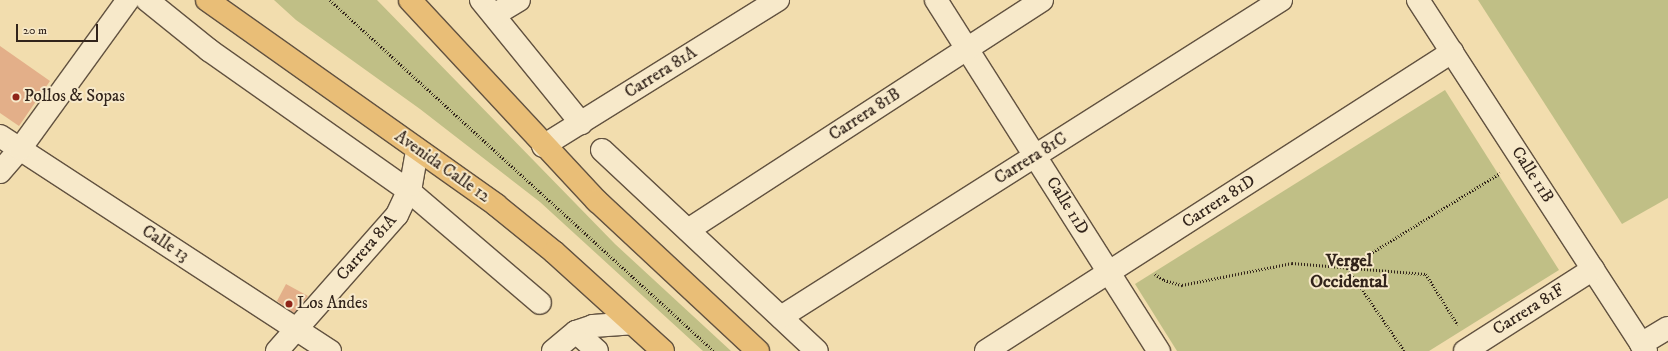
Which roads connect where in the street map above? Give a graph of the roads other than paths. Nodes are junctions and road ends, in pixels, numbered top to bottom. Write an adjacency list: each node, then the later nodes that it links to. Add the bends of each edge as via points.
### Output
1 (128, 0): 19 (street)
2 (147, 0): 24 (street, via 209,50)
3 (207, 0): 13 (main road, Avenida Calle 12)
4 (225, 0): 13 (main road)
5 (410, 0): 18 (main road)
6 (519, 0): 12 (street)
7 (778, 0): 16 (street, Carrera 81A)
8 (936, 0): 14 (street, Calle 11D)
9 (1042, 0): 14 (street, Carrera 81B)
10 (1281, 0): 22 (street, Carrera 81C)
11 (1418, 0): 15 (street, Calle 11B)
12 (488, 8): 16 (street)
13 (244, 26): 20 (main road, Avenida Calle 12)
14 (967, 49): 22 (street, Calle 11D); 25 (street, Carrera 81B)
15 (1452, 52): 26 (street, Calle 11B); 27 (street, Carrera 81D)
16 (581, 123): 18 (street, Carrera 81A)
17 (0, 136): 19 (street, Calle 13)
18 (544, 146): 40 (main road, via 619,223)
19 (20, 149): 23 (street); 32 (street, Calle 13)
20 (417, 150): 24 (street, Carrera 81A); 30 (main road, Avenida Calle 12, via 521,225)
21 (602, 150): 25 (street)
22 (1035, 156): 27 (street, Calle 11D); 29 (street, Carrera 81C)
23 (0, 172)
24 (408, 191): 28 (street); 32 (street, Carrera 81A, via 397,215)
25 (688, 230): 29 (street)
26 (1593, 270): 34 (street, Calle 11B); 44 (street, Carrera 81F)
27 (1109, 272): 42 (street, Carrera 81D); 43 (street, Calle 11D)
28 (540, 302)
29 (781, 317): 41 (street)
30 (632, 323): 33 (street, via 610,322); 39 (main road, Avenida Calle 12)
31 (1668, 328): 34 (street)
32 (296, 329): 35 (street, Carrera 81A); 36 (street, Calle 13)
33 (576, 332): 37 (street); 38 (street)
34 (1644, 348)
35 (277, 351)
36 (330, 351)
37 (553, 351)
38 (597, 351)
39 (663, 351)
40 (758, 351)
41 (817, 351)
42 (986, 351)
43 (1159, 351)
44 (1465, 351)

